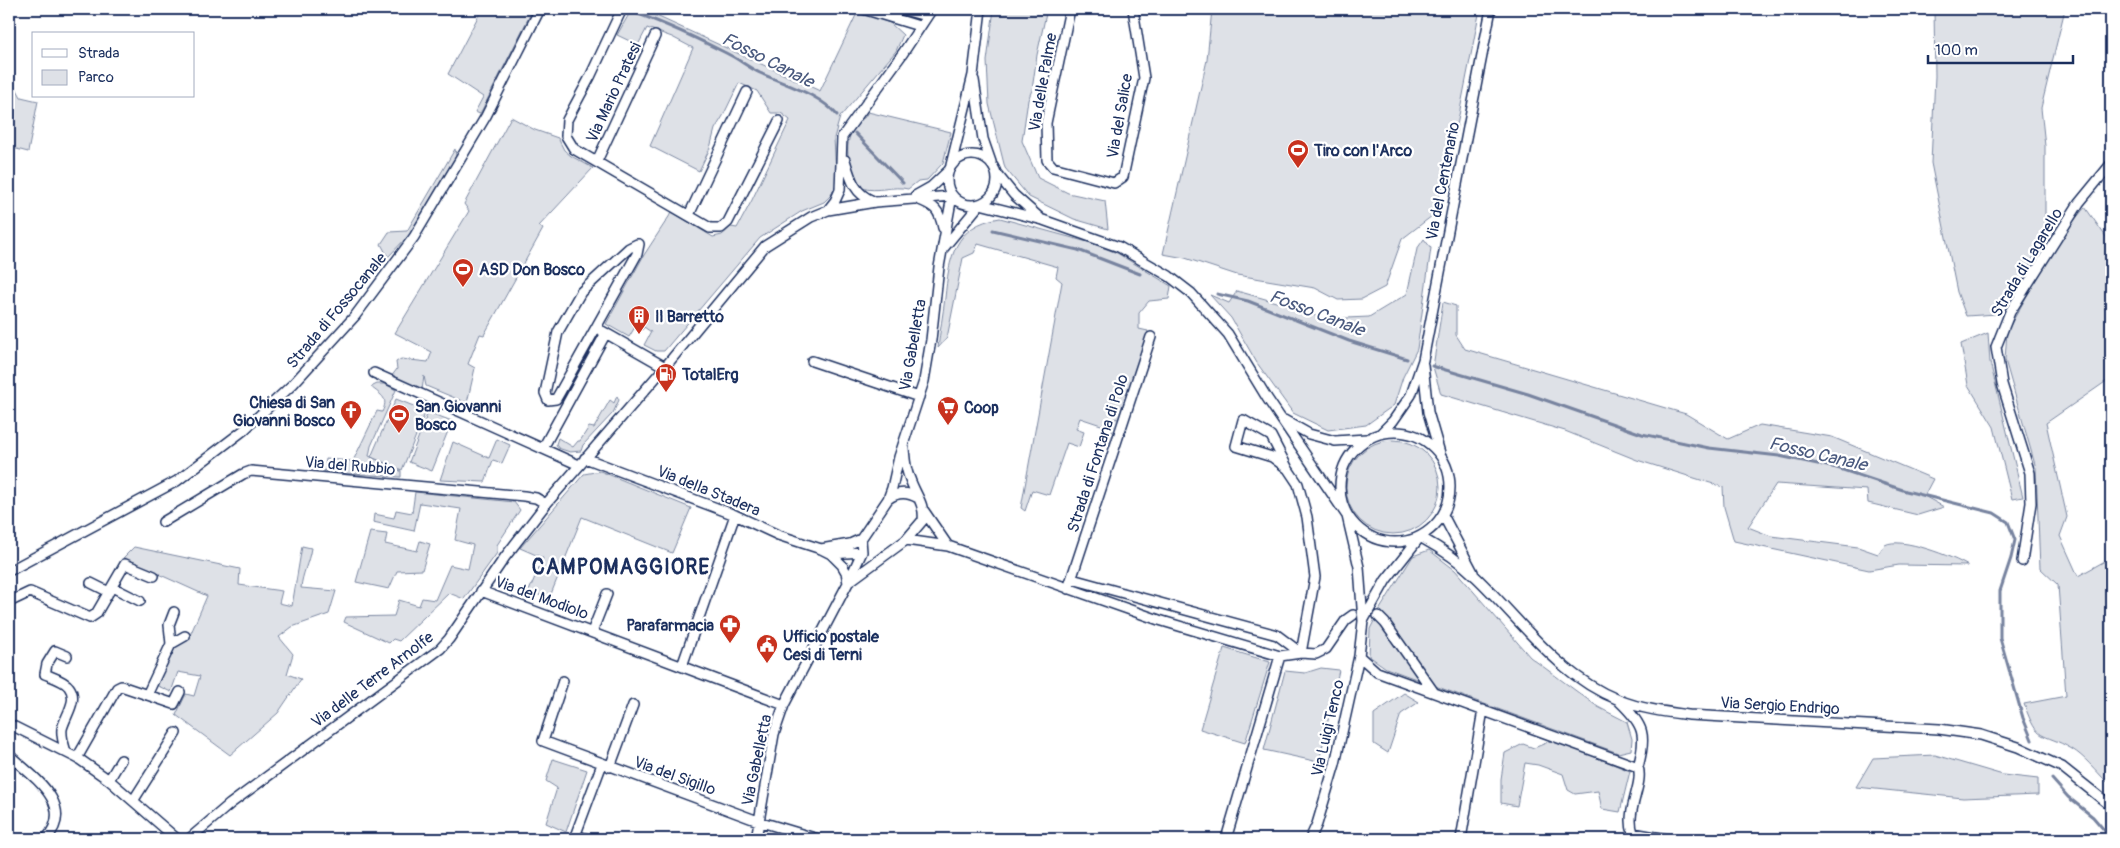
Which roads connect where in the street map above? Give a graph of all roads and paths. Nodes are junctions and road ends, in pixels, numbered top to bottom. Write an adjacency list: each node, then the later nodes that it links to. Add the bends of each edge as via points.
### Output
1 (540, 9): 69 (street, Strada di Fossocanale, via 486,116 414,237 355,316 293,384 244,430 177,481)
2 (622, 9): 20 (street, Via Mario Pratesi, via 565,128 570,144)
3 (862, 9): 13 (street)
4 (900, 9): 11 (street)
5 (932, 9): 11 (street)
6 (975, 9): 12 (street)
7 (981, 9): 12 (street)
8 (1070, 9): 19 (street, Via delle Palme, via 1046,123)
9 (1132, 9): 19 (street, Via del Salice, via 1144,78 1123,177 1114,183 1053,167)
10 (1491, 9): 39 (street, Via del Centenario)
11 (926, 16): 13 (street)
12 (979, 25): 15 (street)
13 (919, 26): 18 (street, via 842,137)
14 (655, 36): 20 (street, Via Mario Pratesi)
15 (973, 75): 21 (street); 23 (street)
16 (747, 92): 31 (street)
17 (779, 121): 31 (street, Via Mario Pratesi, via 728,222 721,228 710,228)
18 (842, 148): 27 (street, via 855,188 864,198); 30 (street, via 840,190)
19 (1047, 160)
20 (597, 161): 31 (street, Via Mario Pratesi)
21 (991, 162): 23 (street, via 975,154 966,155); 24 (street)
22 (2111, 164): 68 (street, Strada di Lagarello, via 2080,203 2015,303 1996,347 2002,384 2030,473 2030,503)
23 (949, 168): 25 (street, via 947,184); 26 (street, Via delle Terre Arnolfe, via 931,187)
24 (997, 174): 28 (street, via 994,192); 32 (street, via 1014,195)
25 (952, 196): 26 (street, Via delle Terre Arnolfe); 28 (street, via 965,204); 34 (street, Via Gabelletta)
26 (913, 198): 27 (street, Via delle Terre Arnolfe); 34 (street, via 934,206 941,217)
27 (875, 202): 30 (street, Via delle Terre Arnolfe)
28 (980, 204): 29 (street); 33 (street)
29 (1000, 209): 32 (street); 33 (street, via 982,212)
30 (828, 210): 41 (street, Via delle Terre Arnolfe, via 811,216 765,246)
31 (689, 215)
32 (1043, 220): 44 (street, via 1120,247 1169,276 1191,294 1228,334)
33 (963, 223): 35 (street)
34 (944, 234): 35 (street, Via Gabelletta)
35 (942, 250): 43 (street, Via Gabelletta, via 931,340)
36 (595, 327): 36 (street, via 637,254 640,244 630,248 581,292 558,332 545,393 548,400 556,399); 37 (street)
37 (606, 333): 41 (street); 48 (street)
38 (1151, 337): 72 (street, Strada di Fontana di Polo)
39 (1423, 360): 45 (street, Via del Centenario, via 1411,395); 49 (street, Via del Centenario, via 1428,412)
40 (812, 361): 43 (street)
41 (665, 367): 50 (street, Via delle Terre Arnolfe)
42 (374, 373): 48 (street)
43 (919, 397): 47 (street, Via Gabelletta)
44 (1283, 419): 46 (street, via 1310,434 1335,440); 58 (street)
45 (1381, 433): 46 (street); 49 (street, via 1414,435 1429,443)
46 (1366, 439): 58 (street, via 1343,465 1340,499)
47 (904, 444): 52 (street, Via Gabelletta, via 905,465); 53 (street, Via Gabelletta)
48 (543, 448): 50 (street)
49 (1440, 456): 57 (street, via 1450,485 1449,501)
50 (582, 461): 54 (street, Via delle Terre Arnolfe); 56 (street, Via della Stadera)
51 (1288, 469): 51 (street, via 1272,457 1236,446 1243,420 1271,436); 88 (street, via 1298,484 1307,517 1315,578)
52 (918, 498): 53 (street, via 900,493); 55 (street, Via Gabelletta)
53 (888, 499): 61 (street, Via Gabelletta)
54 (546, 504): 59 (street, Via del Rubbio, via 524,496 250,472); 77 (street, Via delle Terre Arnolfe)
55 (924, 511): 62 (street, Via Gabelletta, via 923,520); 63 (street)
56 (735, 515): 64 (street, Via della Stadera); 92 (street)
57 (1443, 515): 60 (street); 71 (street, Via Sergio Endrigo)
58 (1347, 516): 60 (street, via 1357,529 1388,543); 84 (street, Via Luigi Tenco, via 1359,566)
59 (163, 522)
60 (1420, 537): 71 (street, Via Sergio Endrigo, via 1448,553); 84 (street, Via Luigi Tenco, via 1386,580)
61 (861, 539): 64 (street); 65 (street, Via Gabelletta)
62 (906, 540): 63 (street); 67 (street, Via Gabelletta)
63 (948, 546): 75 (street)
64 (821, 550): 66 (street, Via della Stadera)
65 (862, 552): 66 (street, Via della Stadera); 67 (street); 74 (street, Via Gabelletta)
66 (831, 554): 74 (street, Via della Stadera, via 842,565)
67 (879, 560): 74 (street, Via Gabelletta)
68 (2022, 561)
69 (9, 571)
70 (154, 576): 76 (street, via 125,564)
71 (1476, 576): 98 (street, Via Sergio Endrigo, via 1525,631 1560,664)
72 (1072, 579): 75 (street, Strada di Fontana di Polo); 88 (street, via 1277,635)
73 (91, 583): 76 (street)
74 (848, 583): 100 (street, Via Gabelletta)
75 (1068, 589): 90 (street)
76 (110, 590): 79 (street); 80 (street, via 96,614 90,618 30,592)
77 (481, 591): 85 (street, Via del Modiolo); 117 (street, Via delle Terre Arnolfe, via 440,649 230,804)
78 (607, 594): 85 (street, Via del Modiolo)
79 (140, 601)
80 (9, 602)
81 (174, 612): 87 (street, via 170,625)
82 (1353, 615): 88 (street, via 1326,649 1316,654)
83 (1378, 616): 94 (street)
84 (1363, 621): 91 (street, Via Luigi Tenco)
85 (592, 632): 92 (street, Via del Modiolo)
86 (185, 636): 87 (street)
87 (172, 644): 96 (street)
88 (1301, 652): 90 (street)
89 (67, 656): 104 (street, via 55,651 45,674 68,686 73,695 62,735)
90 (1280, 656): 121 (street)
91 (1359, 656): 94 (street, via 1377,672); 122 (street, Via Luigi Tenco, via 1335,764)
92 (682, 666): 100 (street, Via del Modiolo)
93 (563, 681): 108 (street, Via del Sigillo, via 542,741)
94 (1433, 691): 101 (street)
95 (180, 692): 96 (street, via 174,704)
96 (147, 695): 106 (street, via 121,686 117,688)
97 (115, 700): 106 (street)
98 (1618, 700): 109 (street, via 1637,718 1641,730 1643,748); 112 (street, Via Sergio Endrigo, via 1689,715 1939,729 1981,735 2062,767)
99 (633, 705): 108 (street, Via del Sigillo)
100 (784, 705): 113 (street, Via Gabelletta, via 774,734)
101 (1482, 710): 109 (street); 123 (street)
102 (9, 724): 104 (street)
103 (176, 733): 111 (street)
104 (66, 752): 106 (street)
105 (9, 755): 115 (street, via 50,793 55,804 53,832)
106 (79, 759): 110 (street)
107 (121, 760): 110 (street)
108 (606, 766): 113 (street, Via del Sigillo); 114 (street, Via del Sigillo)
109 (1638, 767): 124 (street, via 1640,772 1630,824 1633,833)
110 (109, 780): 111 (street)
111 (133, 801): 116 (street)
112 (2111, 806)
113 (758, 821): 119 (street, Via Gabelletta); 120 (street, Via del Sigillo)
114 (575, 837): 118 (street, Via del Sigillo)
115 (46, 839)
116 (177, 839)
117 (190, 839)
118 (587, 839)
119 (756, 839)
120 (818, 839)
121 (1226, 839)
122 (1310, 839)
123 (1461, 839)
124 (1667, 839)

